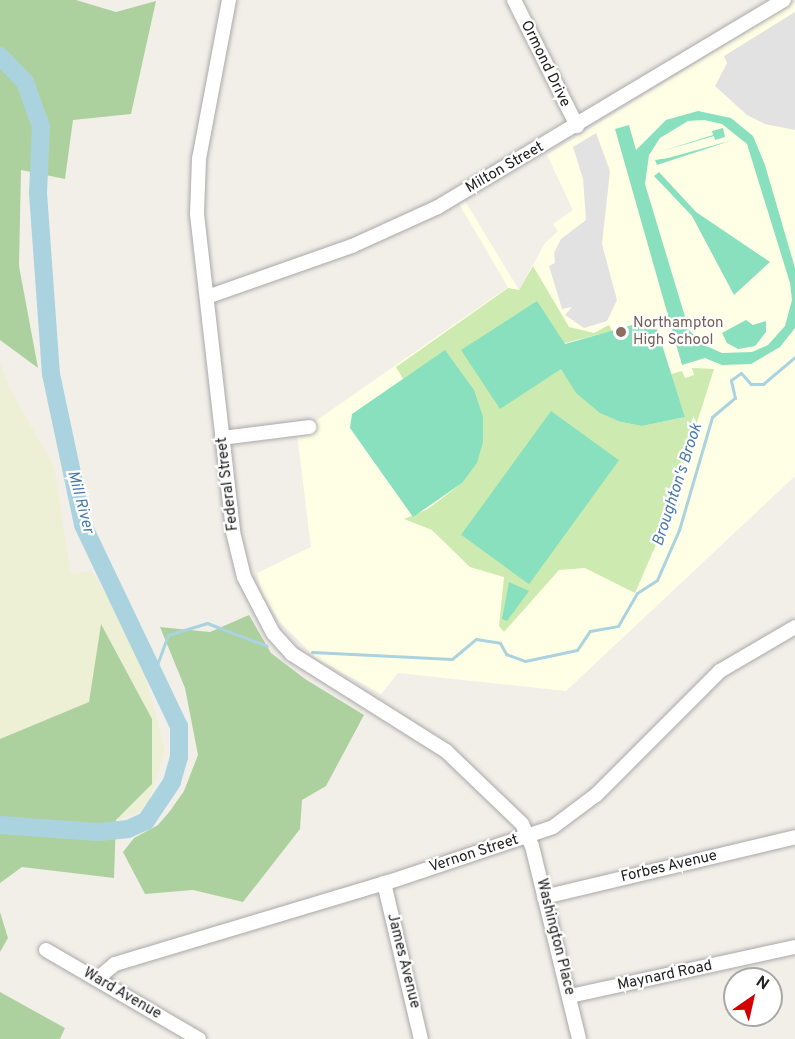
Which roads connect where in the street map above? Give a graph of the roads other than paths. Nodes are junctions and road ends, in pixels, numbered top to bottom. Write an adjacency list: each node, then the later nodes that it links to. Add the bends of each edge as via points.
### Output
1 (229, 0): 5 (street, Federal Street, via 197,175 197,213)
2 (514, 0): 4 (street, Ormond Drive)
3 (784, 0): 4 (street, Milton Street)
4 (577, 126): 5 (street, Milton Street, via 401,225)
5 (207, 297): 7 (street, Federal Street)
6 (309, 427): 7 (street)
7 (222, 438): 9 (street, Federal Street, via 237,555 273,633 314,671 446,751 522,824)
8 (795, 627): 9 (street, Vernon Street, via 720,671 570,818)
9 (528, 837): 11 (street, Vernon Street); 12 (street, Washington Place)
10 (795, 837): 12 (street, Forbes Avenue)
11 (384, 883): 15 (street, Vernon Street, via 115,964); 18 (street, James Avenue)
12 (544, 897): 16 (street, Washington Place)
13 (795, 947): 16 (street, Maynard Road)
14 (46, 950): 15 (street, Ward Avenue)
15 (97, 979): 17 (street, Ward Avenue)
16 (570, 996): 19 (street, Washington Place)
17 (199, 1039)
18 (422, 1039)
19 (579, 1039)

